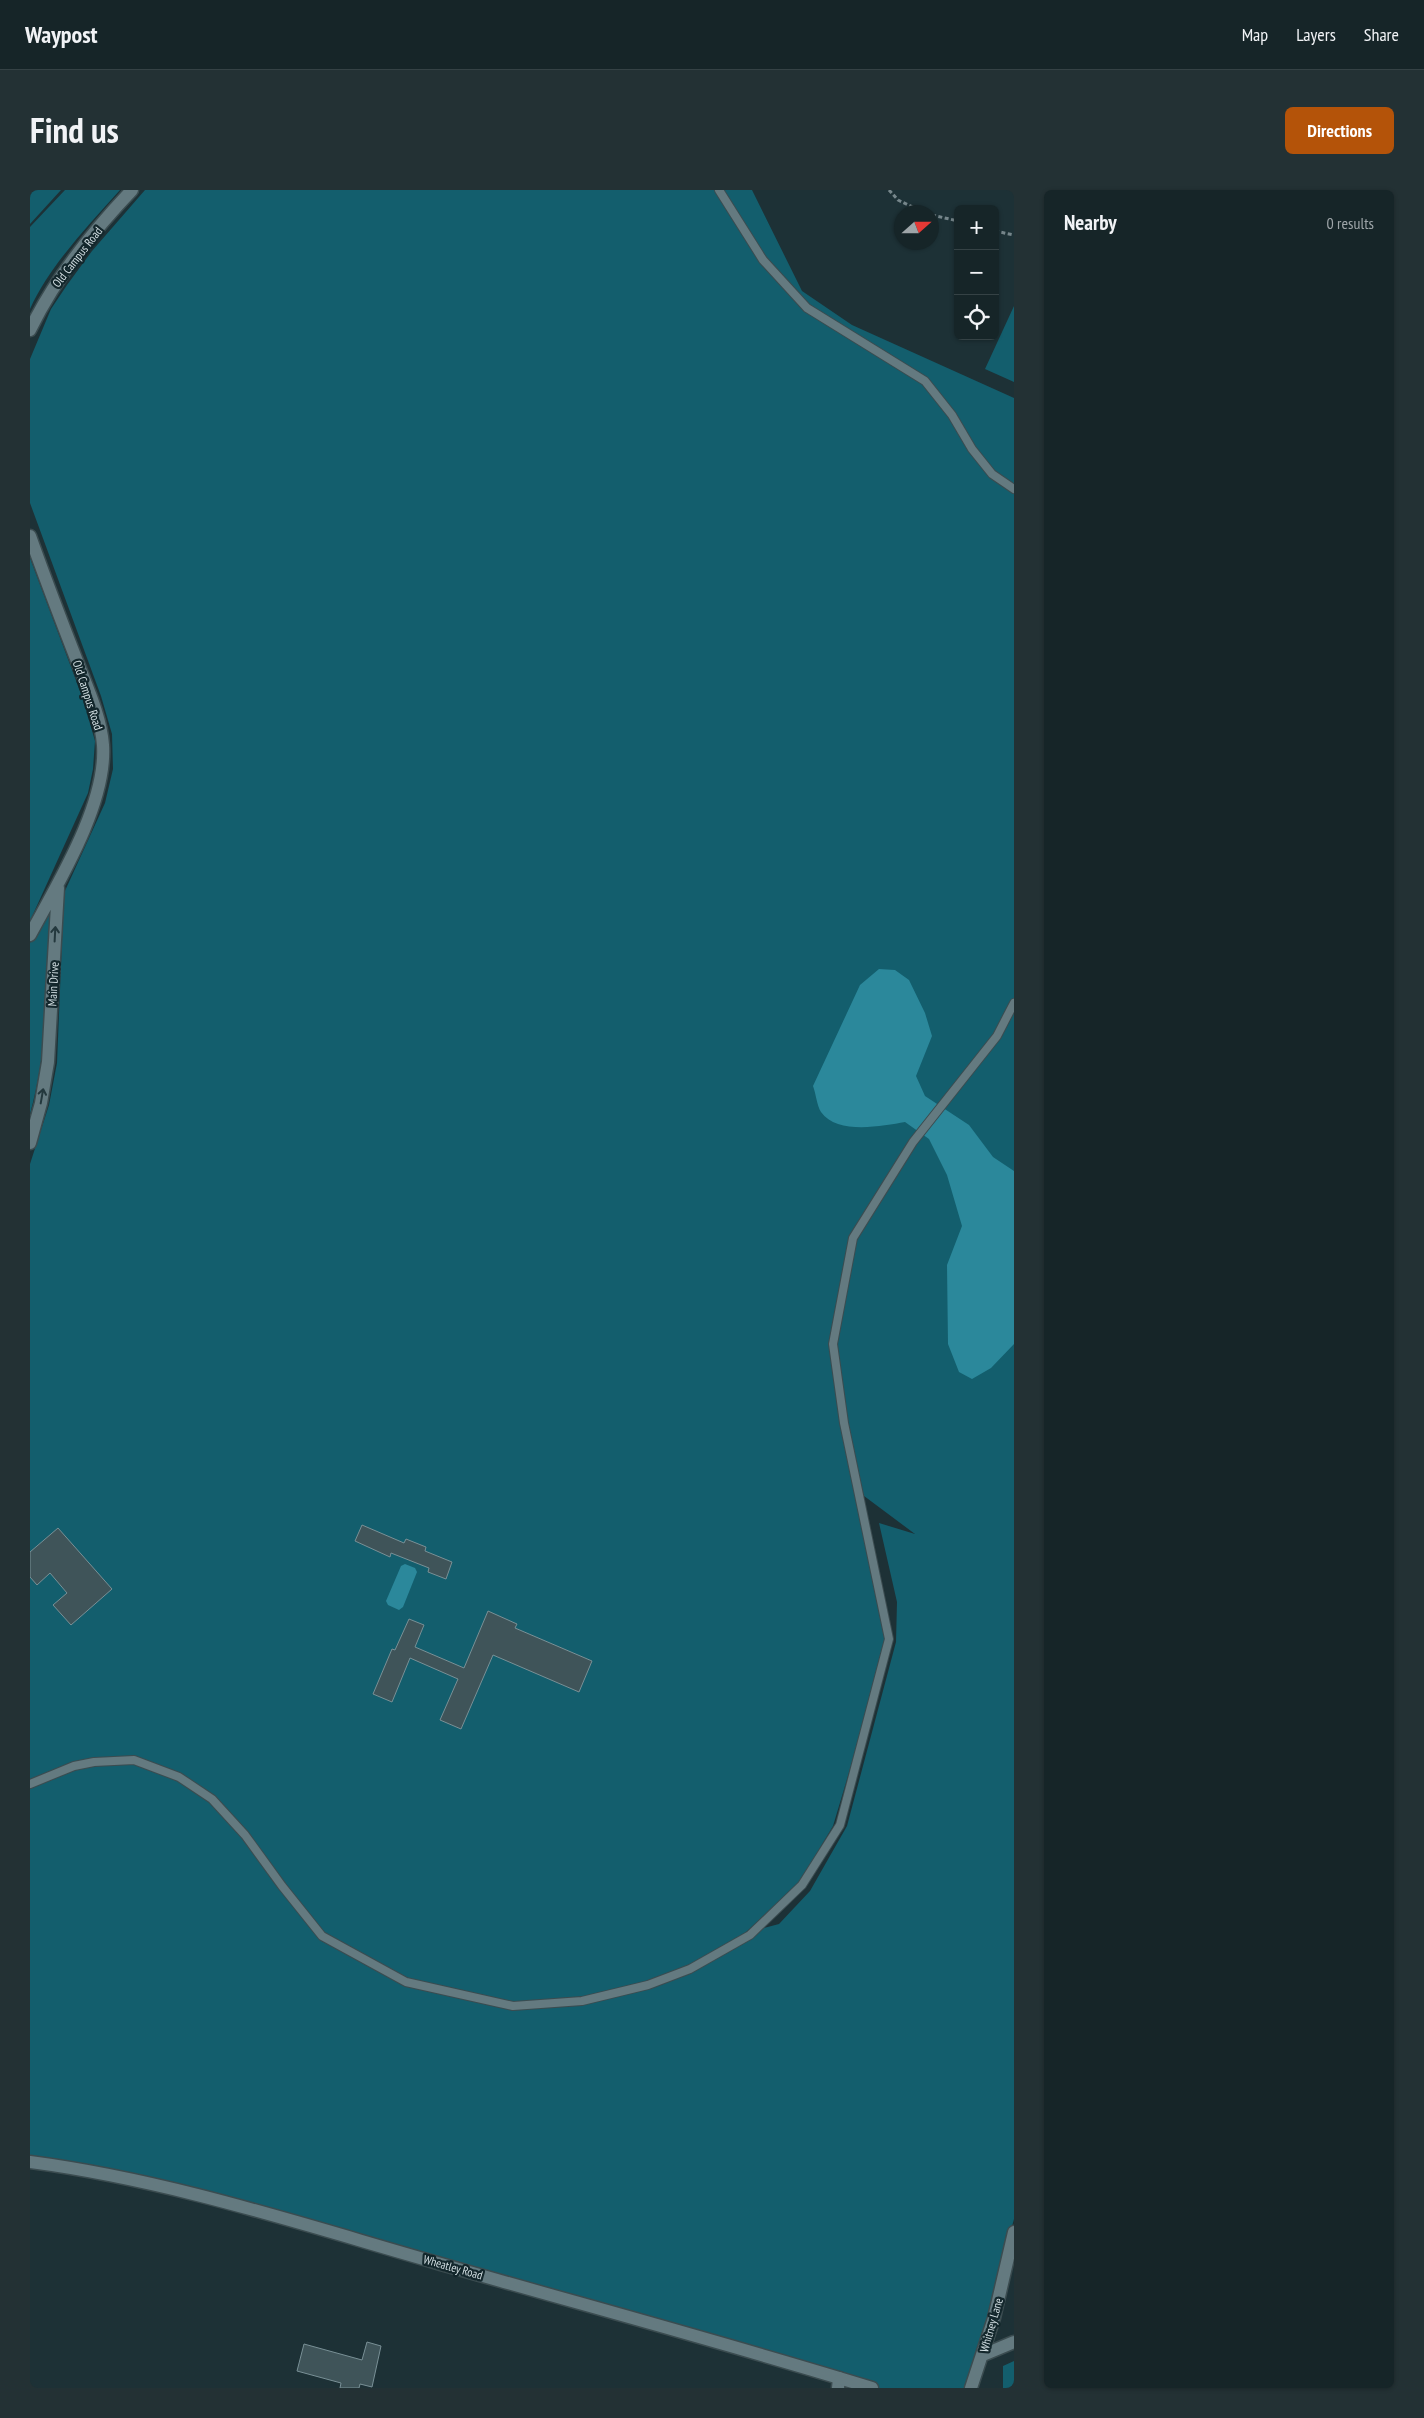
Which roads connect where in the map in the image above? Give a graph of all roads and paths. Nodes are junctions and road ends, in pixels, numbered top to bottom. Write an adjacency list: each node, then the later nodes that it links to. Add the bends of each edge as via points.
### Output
1 (132, 190): 9 (street, Old Campus Road, via 60,276)
2 (720, 190): 10 (lane, via 763,260 807,308 925,381 992,474)
3 (889, 190): 4 (path)
4 (908, 205)
5 (939, 216): 6 (path)
6 (954, 220)
7 (999, 232): 8 (path)
8 (1014, 235)
9 (30, 330)
10 (1014, 488)
11 (30, 536): 12 (street, Old Campus Road, via 92,700 103,744 96,798)
12 (58, 883): 13 (street); 15 (street, Main Drive, one-way to 12, via 48,1062)
13 (30, 935)
14 (1014, 1002): 16 (lane, via 997,1036 913,1142 853,1238 833,1344 844,1423 888,1639 840,1826 802,1885 750,1936 690,1969 648,1985 582,2001 513,2006 406,1982 322,1936 245,1835 212,1799 179,1777 134,1760 74,1766)
15 (30, 1143)
16 (30, 1784)
17 (30, 2162): 21 (street, Wheatley Road, via 130,2179 266,2214)
18 (1014, 2232): 20 (street, Whitney Lane)
19 (1014, 2342): 20 (street)
20 (983, 2355): 23 (street, Whitney Lane)
21 (838, 2383): 22 (street, Wheatley Road)
22 (872, 2388)
23 (971, 2388)

